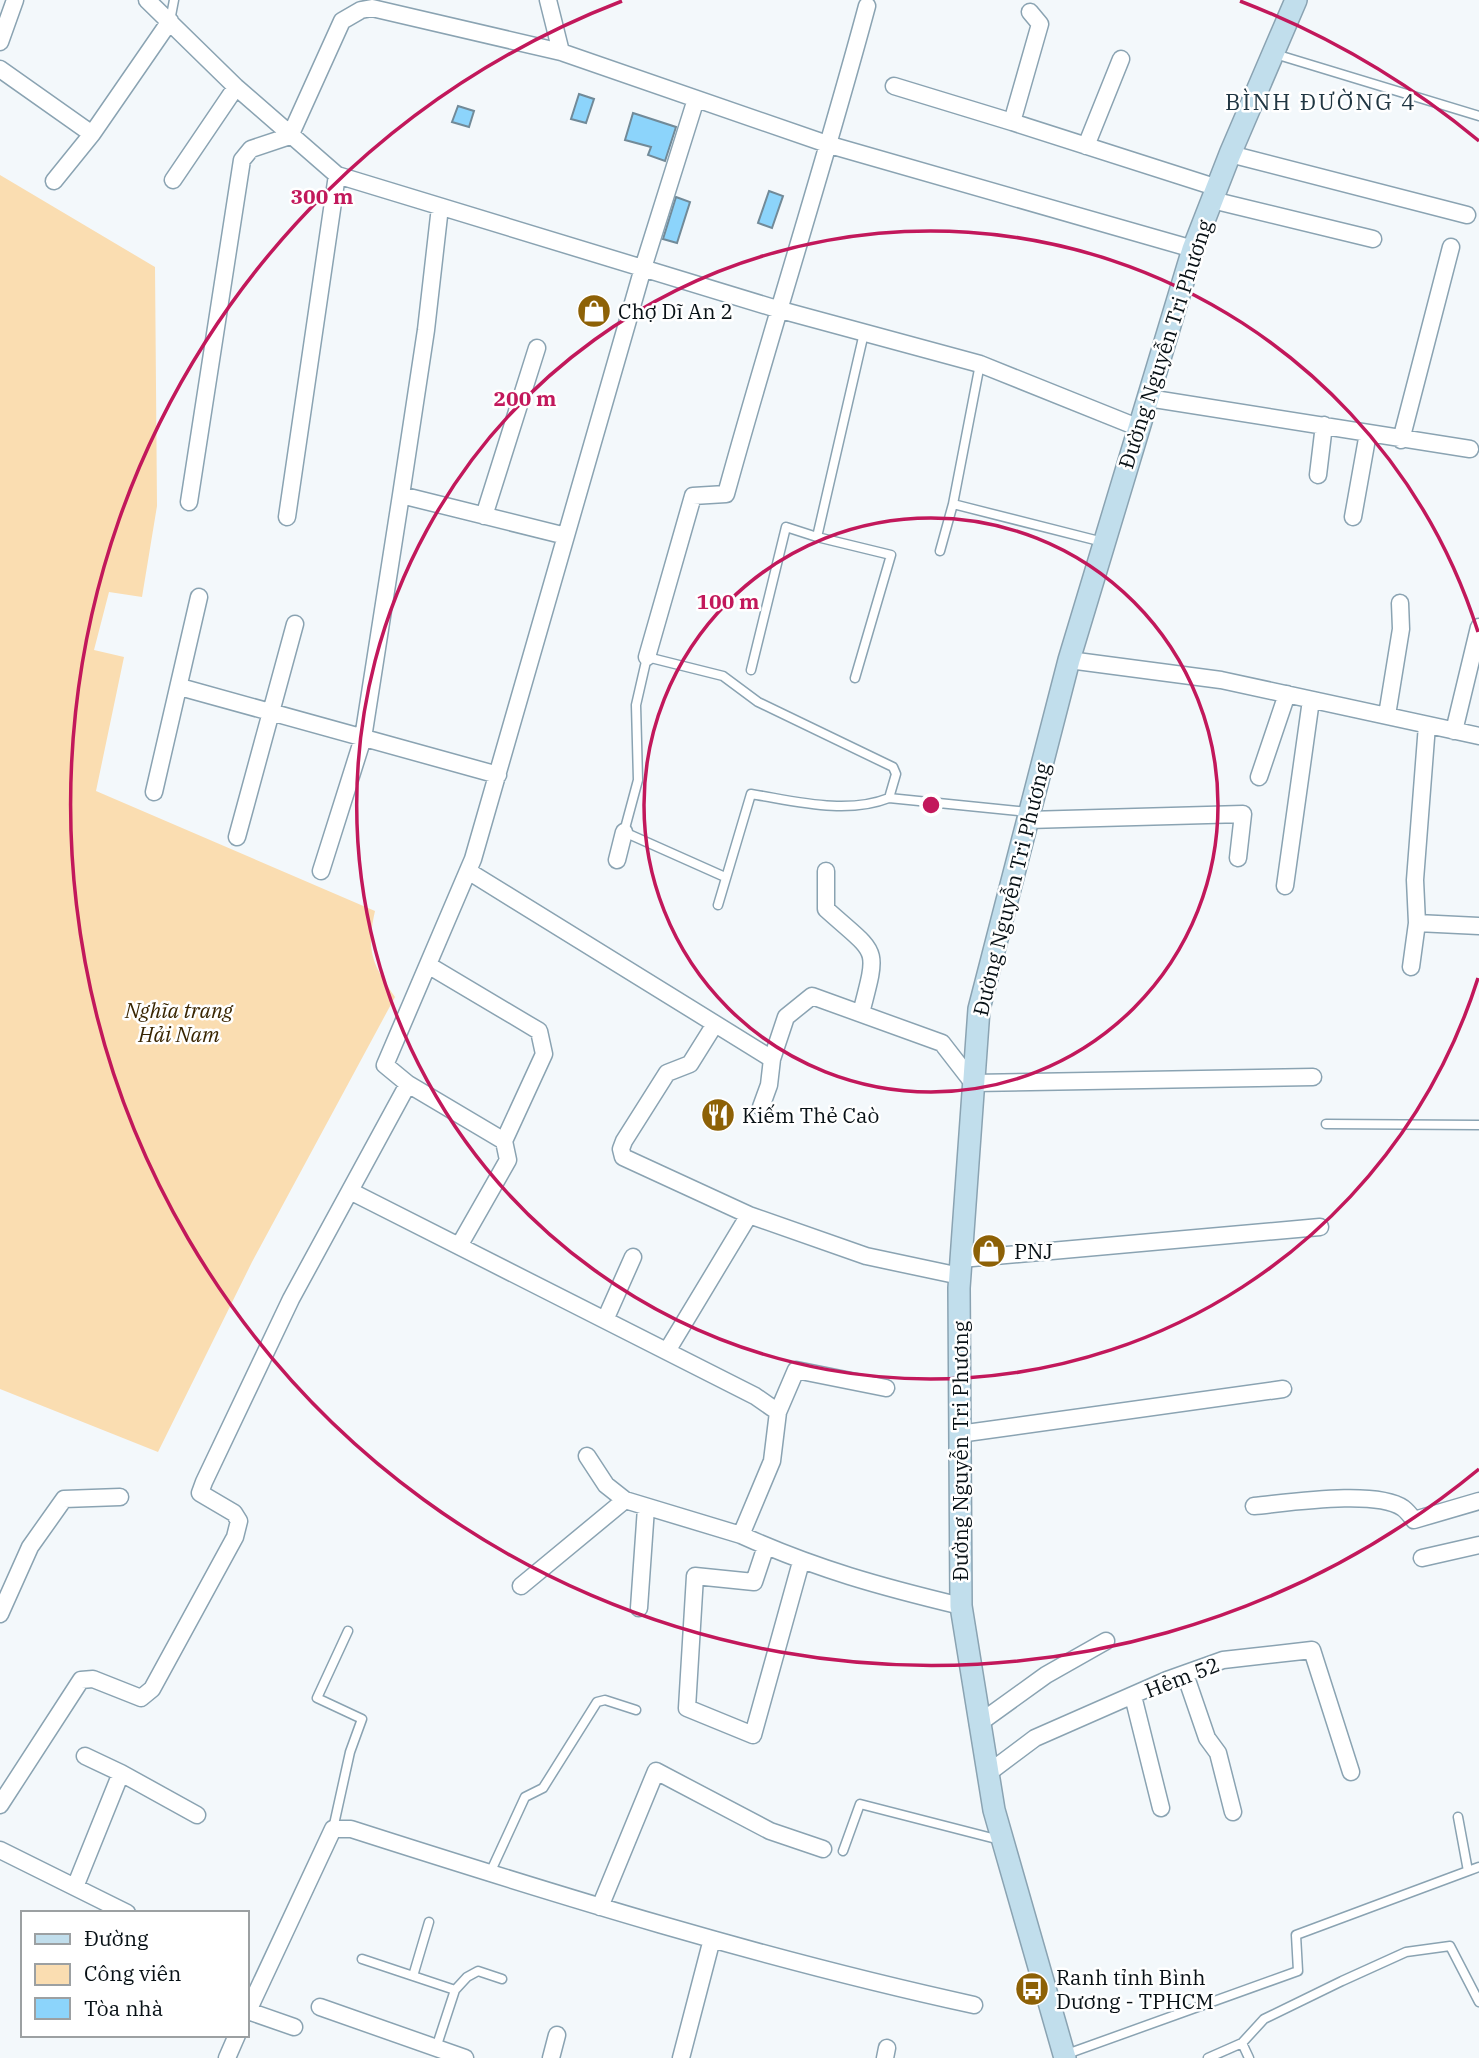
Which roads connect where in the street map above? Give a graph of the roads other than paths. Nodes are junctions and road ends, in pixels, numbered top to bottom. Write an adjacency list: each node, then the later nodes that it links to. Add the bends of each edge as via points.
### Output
1 (15, 0): 10 (street)
2 (147, 0): 9 (street)
3 (174, 0): 9 (lane)
4 (548, 0): 11 (street)
5 (852, 0): 7 (street)
6 (1296, 0): 12 (main road, Đường Nguyễn Tri Phương)
7 (869, 3): 22 (street)
8 (1030, 12): 19 (street, via 1040,24)
9 (170, 21): 16 (street); 20 (street)
10 (0, 42)
11 (561, 52): 17 (street); 21 (street, via 384,10 360,10 339,26)
12 (1275, 54): 18 (lane); 24 (main road, Đường Nguyễn Tri Phương)
13 (1121, 59): 23 (street)
14 (0, 69): 20 (street)
15 (894, 86): 19 (street)
16 (236, 87): 21 (street); 26 (street)
17 (696, 99): 22 (street); 34 (street)
18 (1479, 116)
19 (1012, 122): 23 (street)
20 (92, 134): 27 (street)
21 (290, 136): 25 (street); 47 (street, via 251,149 242,160)
22 (830, 145): 33 (street); 35 (street)
23 (1086, 146): 28 (street)
24 (1230, 154): 28 (main road, Đường Nguyễn Tri Phương); 30 (street)
25 (338, 175): 29 (street); 50 (street)
26 (173, 180)
27 (54, 181)
28 (1215, 194): 31 (street); 33 (main road, Đường Nguyễn Tri Phương)
29 (440, 207): 34 (street); 46 (street)
30 (1467, 215)
31 (1373, 240)
32 (1451, 247): 43 (street)
33 (1193, 249): 39 (main road, Đường Nguyễn Tri Phương)
34 (643, 268): 35 (street); 52 (street)
35 (777, 309): 36 (street); 60 (street, via 726,494 693,496)
36 (864, 333): 38 (street); 53 (lane)
37 (537, 348): 49 (street)
38 (980, 364): 41 (street); 48 (lane)
39 (1148, 398): 40 (street); 41 (main road, Đường Nguyễn Tri Phương)
40 (1324, 425): 42 (street); 45 (street)
41 (1137, 427): 54 (main road, Đường Nguyễn Tri Phương)
42 (1368, 433): 43 (street); 51 (street)
43 (1401, 440): 44 (street)
44 (1470, 449)
45 (1318, 475)
46 (401, 495): 49 (street); 72 (street)
47 (189, 502)
48 (953, 503): 54 (lane); 55 (lane)
49 (484, 516): 52 (street)
50 (287, 517)
51 (1353, 517)
52 (566, 536): 73 (street)
53 (817, 537): 62 (lane, via 786,527); 63 (lane, via 891,555)
54 (1103, 542): 61 (main road, Đường Nguyễn Tri Phương)
55 (940, 551)
56 (199, 597): 64 (street)
57 (1400, 603): 68 (street, via 1401,629)
58 (295, 624): 67 (street)
59 (1479, 627): 70 (street)
60 (646, 657): 76 (lane, via 723,676 758,702 893,767 896,774); 78 (lane, via 636,705 638,779)
61 (1069, 660): 65 (street, via 1221,680); 77 (main road, Đường Nguyễn Tri Phương)
62 (751, 670)
63 (855, 678)
64 (180, 687): 67 (street); 75 (street)
65 (1287, 694): 66 (street); 74 (street)
66 (1311, 700): 68 (street); 86 (street)
67 (271, 712): 72 (street); 79 (street)
68 (1387, 715): 69 (street)
69 (1427, 725): 70 (street); 88 (street, via 1415,880)
70 (1454, 731): 71 (street)
71 (1479, 736)
72 (362, 738): 73 (street); 82 (street)
73 (498, 775): 83 (street)
74 (1259, 777)
75 (154, 792)
76 (889, 798): 77 (lane); 85 (lane, via 830,806 751,794)
77 (1029, 816): 80 (street, via 1243,814); 96 (main road, Đường Nguyễn Tri Phương, via 979,1009)
78 (624, 832): 81 (street); 85 (lane)
79 (237, 837)
80 (1238, 858)
81 (617, 860)
82 (321, 871)
83 (468, 871): 90 (street); 93 (street)
84 (826, 871): 92 (street, via 826,909 870,950 874,962)
85 (725, 877): 87 (lane)
86 (1285, 886)
87 (718, 905)
88 (1417, 923): 89 (street); 91 (street)
89 (1479, 926)
90 (428, 965): 97 (street, via 385,1065); 101 (street, via 539,1031 544,1054)
91 (1411, 967)
92 (861, 1013): 94 (street, via 812,996 786,1017); 96 (street, via 942,1043)
93 (715, 1024): 94 (street); 103 (street, via 690,1064 667,1073 621,1150 629,1163)
94 (772, 1059): 98 (street)
95 (1313, 1077): 96 (street)
96 (973, 1083): 107 (main road, Đường Nguyễn Tri Phương)
97 (408, 1084): 101 (street); 102 (street)
98 (761, 1107)
99 (1326, 1124): 100 (lane)
100 (1479, 1125)
101 (504, 1142): 105 (street, via 508,1160)
102 (349, 1191): 105 (street); 139 (street, via 291,1299 204,1482 200,1493 234,1513 239,1521 236,1537 152,1689 141,1698 93,1679 81,1680)
103 (750, 1215): 107 (street, via 914,1268); 109 (street)
104 (1320, 1227): 107 (street)
105 (459, 1246): 108 (street)
106 (633, 1257): 108 (street)
107 (960, 1267): 113 (main road, Đường Nguyễn Tri Phương)
108 (605, 1320): 109 (street)
109 (667, 1351): 112 (street)
110 (886, 1388): 112 (street, via 796,1370)
111 (1283, 1389): 113 (street)
112 (778, 1412): 120 (street, via 772,1461)
113 (959, 1434): 126 (main road, Đường Nguyễn Tri Phương)
114 (587, 1456): 116 (street, via 606,1485)
115 (120, 1497): 128 (street, via 64,1499 30,1546)
116 (625, 1500): 119 (street); 125 (street)
117 (1479, 1501): 118 (street, via 1414,1520 1402,1507 1377,1501 1334,1498)
118 (1254, 1506)
119 (646, 1508): 120 (street); 127 (street)
120 (741, 1535): 122 (street)
121 (1479, 1545): 123 (street)
122 (766, 1546): 124 (street); 124 (street, via 754,1582 688,1575 688,1708 753,1735)
123 (1422, 1558)
124 (801, 1562): 126 (street)
125 (521, 1586)
126 (961, 1606): 134 (main road, Đường Nguyễn Tri Phương)
127 (639, 1608)
128 (0, 1614)
129 (348, 1631): 144 (lane, via 317,1698 362,1719)
130 (1106, 1641): 134 (street, via 1046,1675)
131 (1185, 1674): 132 (street, Hẻm 52); 136 (street, Hẻm 52, via 1223,1660 1312,1650); 141 (street, via 1207,1738 1218,1753)
132 (1133, 1696): 138 (street, Hẻm 52, via 1035,1738); 140 (street)
133 (636, 1710): 151 (lane, via 606,1700 597,1702 543,1788 525,1797)
134 (978, 1724): 138 (main road, Đường Nguyễn Tri Phương)
135 (85, 1756): 137 (street)
136 (1350, 1772)
137 (121, 1773): 142 (street); 152 (street)
138 (987, 1774): 145 (main road, Đường Nguyễn Tri Phương)
139 (0, 1805)
140 (1161, 1808)
141 (1233, 1812)
142 (197, 1815)
143 (1458, 1817): 150 (lane)
144 (333, 1829): 151 (street, via 351,1829); 159 (street)
145 (1002, 1840): 148 (lane, via 860,1804); 172 (main road, Đường Nguyễn Tri Phương)
146 (823, 1849): 153 (street, via 770,1832 656,1771)
147 (0, 1850): 152 (street)
148 (843, 1852)
149 (1479, 1867): 150 (lane)
150 (1468, 1871): 172 (lane, via 1296,1935 1298,1971)
151 (490, 1873): 153 (street)
152 (75, 1886): 154 (street)
153 (600, 1907): 156 (street)
154 (123, 1911)
155 (429, 1923): 158 (lane)
156 (712, 1939): 163 (street); 176 (street)
157 (362, 1959): 158 (lane)
158 (413, 1976): 161 (lane)
159 (254, 1978): 164 (street)
160 (502, 1979): 161 (lane, via 478,1971)
161 (455, 1990): 171 (lane)
162 (1479, 2002): 170 (lane, via 1450,1946 1405,1952 1264,2019)
163 (974, 2005)
164 (248, 2007)
165 (320, 2007): 171 (street)
166 (248, 2012): 167 (street)
167 (294, 2027)
168 (557, 2035): 175 (street)
169 (236, 2037): 173 (street)
170 (1242, 2043): 177 (lane); 178 (lane)
171 (436, 2048): 174 (street)
172 (1065, 2056)
173 (227, 2058)
174 (465, 2058)
175 (551, 2058)
176 (681, 2058)
177 (1208, 2058)
178 (1249, 2058)

